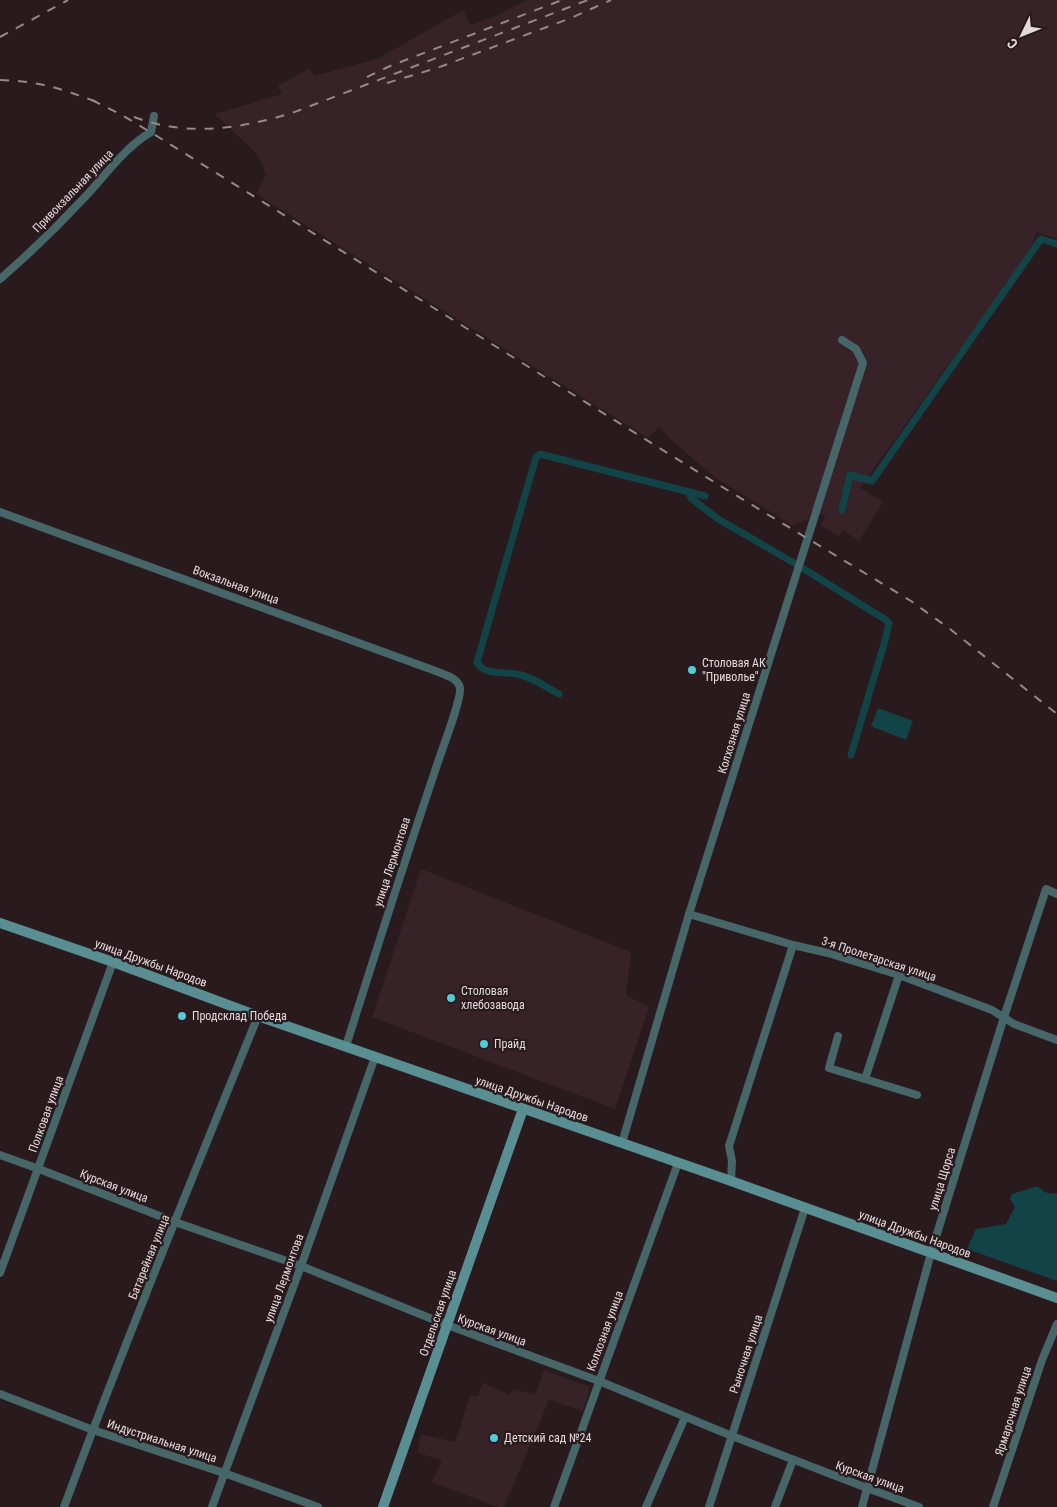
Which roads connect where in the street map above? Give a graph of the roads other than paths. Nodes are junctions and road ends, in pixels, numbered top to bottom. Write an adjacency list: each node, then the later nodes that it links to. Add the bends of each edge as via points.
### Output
1 (154, 116): 2 (street, Привокзальная улица, via 151,132 123,155 82,200)
2 (0, 278)
3 (842, 340): 7 (street, Колхозная улица, via 856,349 863,364)
4 (0, 512): 5 (street, Вокзальная улица, via 433,670 454,679)
5 (460, 686): 16 (street, улица Лермонтова)
6 (1057, 894): 13 (street, улица Щорса, via 1046,889)
7 (689, 914): 9 (street, 3-я Пролетарская улица); 24 (street, Колхозная улица)
8 (0, 923): 10 (street, улица Дружбы Народов)
9 (793, 945): 11 (street, 3-я Пролетарская улица); 28 (street, via 729,1146)
10 (112, 962): 12 (street, улица Дружбы Народов); 27 (street, Полковая улица)
11 (899, 975): 13 (street, 3-я Пролетарская улица); 18 (street)
12 (258, 1016): 16 (street, улица Дружбы Народов); 30 (street, Батарейная улица)
13 (1004, 1017): 15 (street, 3-я Пролетарская улица); 31 (street, улица Щорса)
14 (838, 1036): 18 (street, via 829,1068)
15 (1057, 1040)
16 (346, 1046): 17 (street, улица Дружбы Народов)
17 (375, 1057): 20 (street, улица Дружбы Народов); 32 (street, улица Лермонтова)
18 (865, 1079): 19 (street)
19 (917, 1095)
20 (501, 1101): 21 (street, улица Дружбы Народов); 23 (street, via 514,1113)
21 (523, 1109): 22 (street, улица Дружбы Народов); 23 (street, Отдельская улица)
22 (538, 1114): 23 (street, via 526,1117); 24 (street, улица Дружбы Народов)
23 (516, 1128): 36 (street, Отдельская улица)
24 (622, 1143): 26 (street, улица Дружбы Народов)
25 (0, 1155): 27 (street, Курская улица)
26 (678, 1163): 28 (street, улица Дружбы Народов); 37 (street, Колхозная улица)
27 (39, 1169): 30 (street, Курская улица); 33 (street, Полковая улица)
28 (731, 1182): 29 (street, улица Дружбы Народов)
29 (805, 1208): 31 (street, улица Дружбы Народов); 41 (street, Рыночная улица)
30 (174, 1222): 32 (street, Курская улица); 40 (street, Батарейная улица)
31 (931, 1252): 34 (street, улица Дружбы Народов); 44 (street, улица Щорса)
32 (300, 1266): 36 (street, Курская улица); 43 (street, улица Лермонтова)
33 (0, 1273)
34 (1057, 1298)
35 (1057, 1324): 55 (street, Ярмарочная улица)
36 (447, 1325): 37 (street, Курская улица); 48 (street, Отдельская улица)
37 (599, 1381): 39 (street, Курская улица); 49 (street, Колхозная улица)
38 (0, 1394): 40 (street, Индустриальная улица)
39 (685, 1417): 41 (street, Курская улица); 50 (street)
40 (93, 1430): 43 (street, Индустриальная улица); 45 (street, Батарейная улица)
41 (732, 1436): 42 (street, Курская улица); 51 (street, Рыночная улица)
42 (793, 1460): 44 (street, Курская улица); 52 (street)
43 (224, 1473): 46 (street, улица Лермонтова); 47 (street, Индустриальная улица)
44 (867, 1488): 53 (street, улица Щорса); 54 (street, Курская улица)
45 (64, 1507)
46 (212, 1507)
47 (318, 1507)
48 (383, 1507)
49 (554, 1507)
50 (646, 1507)
51 (709, 1507)
52 (775, 1507)
53 (862, 1507)
54 (919, 1507)
55 (994, 1507)

